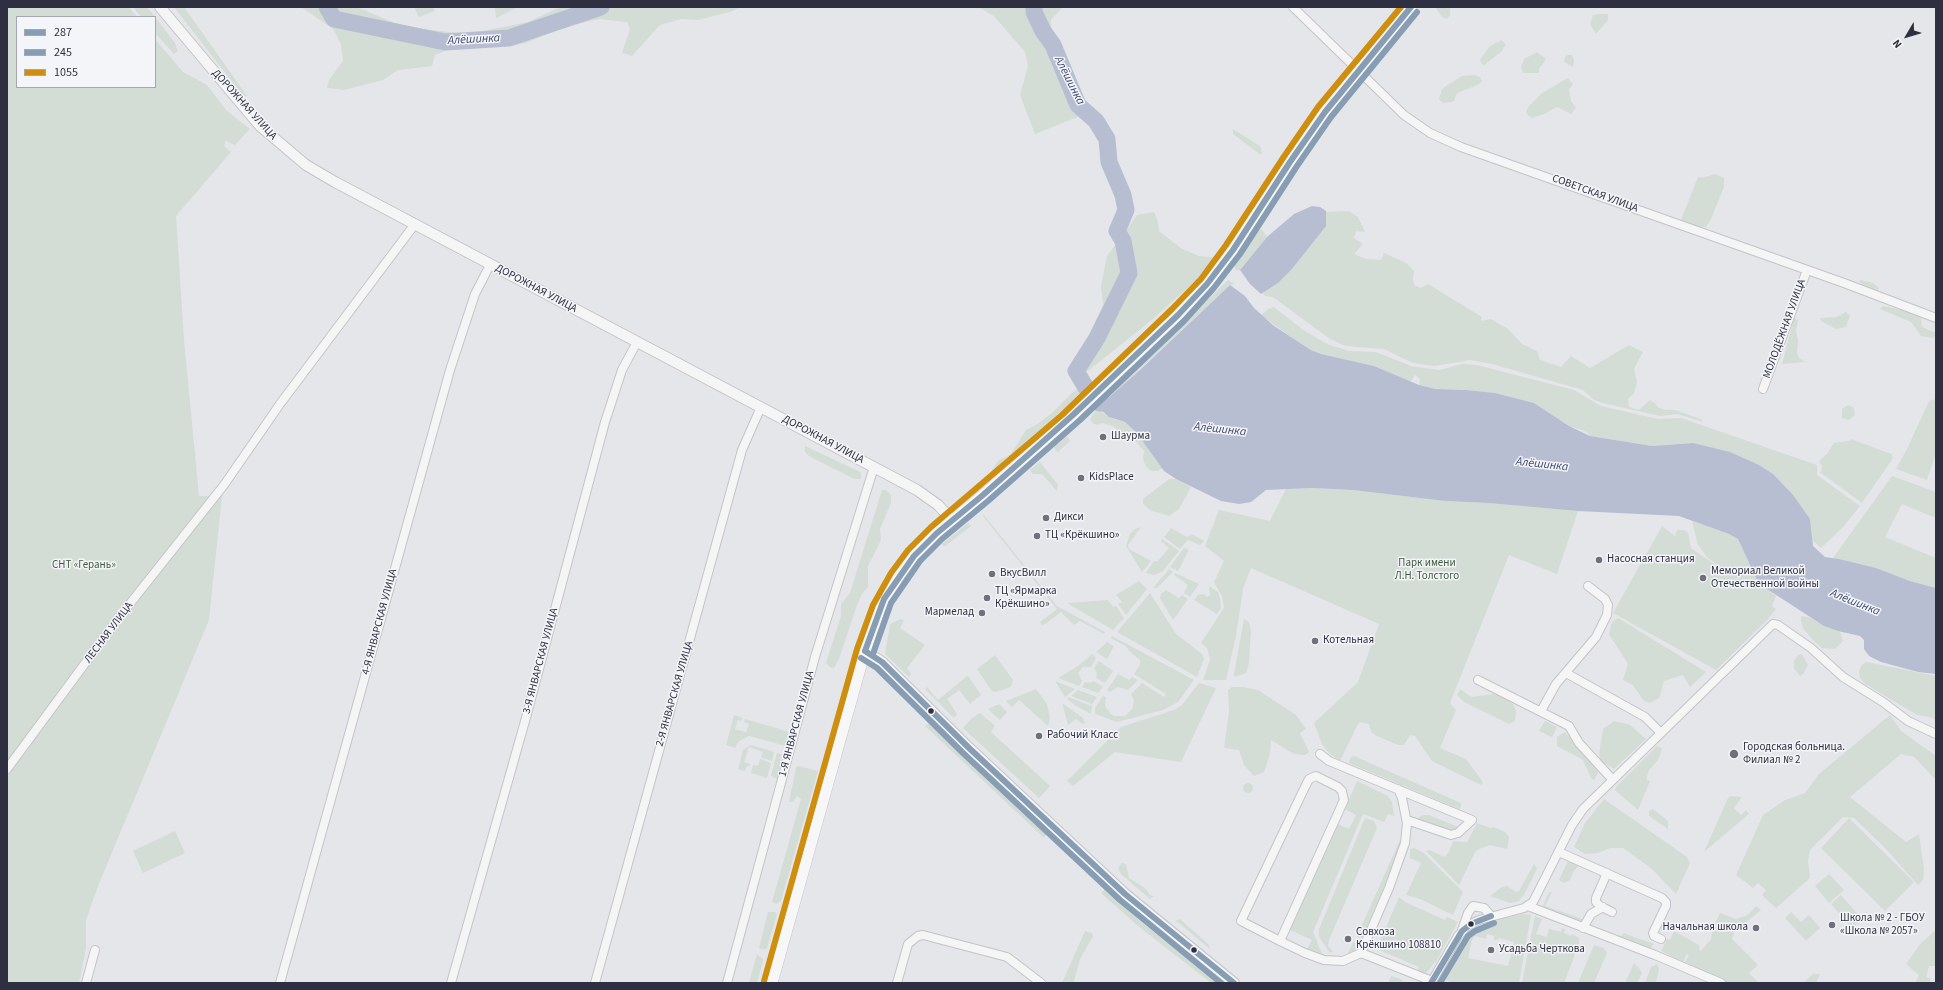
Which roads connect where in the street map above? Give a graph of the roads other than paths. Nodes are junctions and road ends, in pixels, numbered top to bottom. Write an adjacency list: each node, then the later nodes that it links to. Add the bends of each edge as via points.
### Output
1 (160, 7): 5 (street, ДОРОЖНАЯ УЛИЦА, via 247,112 275,140 321,174)
2 (1293, 7): 4 (street, СОВЕТСКАЯ УЛИЦА)
3 (1411, 7): 4 (main road)
4 (1359, 70): 7 (street, СОВЕТСКАЯ УЛИЦА, via 1412,122 1438,137); 13 (main road, via 1316,125 1225,262 1178,315 1049,437)
5 (415, 224): 6 (street, ДОРОЖНАЯ УЛИЦА); 22 (street, ЛЕСНАЯ УЛИЦА, via 280,404 213,499 117,620)
6 (490, 264): 9 (street, ДОРОЖНАЯ УЛИЦА); 40 (street, 4-Я ЯНВАРСКАЯ УЛИЦА, via 475,294 450,370)
7 (1807, 270): 8 (street, СОВЕТСКАЯ УЛИЦА); 10 (street, МОЛОДЁЖНАЯ УЛИЦА)
8 (1936, 318)
9 (637, 342): 11 (street, ДОРОЖНАЯ УЛИЦА); 41 (street, 3-Я ЯНВАРСКАЯ УЛИЦА, via 622,370 605,422 527,714)
10 (1763, 389)
11 (761, 407): 12 (street, ДОРОЖНАЯ УЛИЦА); 42 (street, 2-Я ЯНВАРСКАЯ УЛИЦА, via 742,450)
12 (874, 467): 13 (street, ДОРОЖНАЯ УЛИЦА, via 928,497); 43 (street, 1-Я ЯНВАРСКАЯ УЛИЦА, via 814,657)
13 (952, 520): 15 (main road, via 925,544 898,577 880,608)
14 (1588, 586): 16 (street, via 1605,599 1608,605 1607,615 1596,637)
15 (865, 651): 44 (main road); 47 (street, via 882,662 968,747 1125,894)
16 (1566, 673): 18 (street, via 1556,684); 19 (street, via 1641,714)
17 (1478, 680): 18 (street)
18 (1541, 711): 23 (street, via 1569,726 1579,743)
19 (1661, 733): 20 (street, via 1770,625 1775,623 1811,648 1843,677 1908,721); 23 (street)
20 (1936, 734)
21 (1320, 754): 24 (street, via 1329,761)
22 (7, 769)
23 (1612, 779): 26 (street, via 1577,816)
24 (1398, 789): 25 (street); 25 (street, via 1472,820 1458,833 1451,835)
25 (1407, 820): 37 (street, via 1405,843)
26 (1559, 852): 27 (street); 28 (street, via 1534,901)
27 (1607, 873): 29 (street, via 1596,898 1596,902); 34 (street, via 1666,902 1653,933)
28 (1528, 906): 31 (street); 32 (street)
29 (1603, 907): 30 (street); 32 (street, via 1591,914)
30 (1612, 912)
31 (1491, 916): 33 (street, via 1471,924); 33 (street, via 1484,908 1473,906)
32 (1583, 928): 48 (street)
33 (1462, 931): 38 (street)
34 (1661, 939)
35 (1280, 941): 35 (street, via 1241,921 1309,779 1316,776 1338,787 1344,800); 37 (street, via 1305,953 1334,962)
36 (95, 950): 39 (street)
37 (1361, 953): 38 (street)
38 (1432, 982)
39 (86, 983)
40 (280, 983)
41 (451, 983)
42 (594, 983)
43 (727, 983)
44 (772, 983)
45 (897, 983): 46 (street, via 908,944 918,936 924,935 1007,957)
46 (1041, 983)
47 (1234, 983)
48 (1721, 983)

